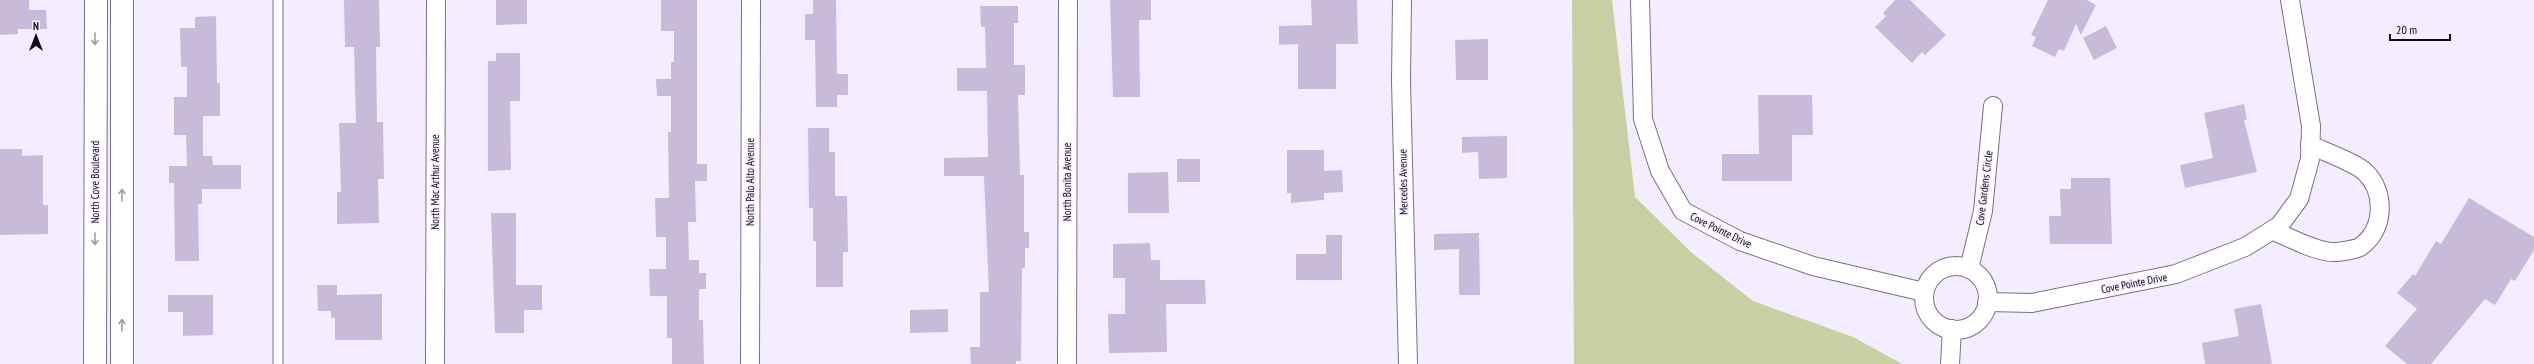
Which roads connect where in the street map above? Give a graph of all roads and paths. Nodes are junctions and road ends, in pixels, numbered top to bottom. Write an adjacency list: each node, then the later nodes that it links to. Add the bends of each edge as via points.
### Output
1 (96, 0): 17 (street, North Cove Boulevard, one-way to 17)
2 (122, 0): 18 (street, one-way to 2)
3 (278, 0): 19 (lane)
4 (436, 0): 20 (street, North Mac Arthur Avenue)
5 (751, 0): 21 (street, North Palo Alto Avenue)
6 (1068, 0): 22 (street, North Bonita Avenue)
7 (1402, 0): 23 (street, Mercedes Avenue, via 1401,81)
8 (1640, 0): 14 (street, Cove Pointe Drive, via 1642,119 1660,171 1683,211 1740,241 1812,266)
9 (2290, 0): 11 (street, Cove Pointe Drive, via 2311,126)
10 (1993, 106): 13 (street, Cove Gardens Circle, via 1983,211)
11 (2310, 145): 12 (street, Cove Pointe Drive, via 2310,159 2299,199 2279,226); 12 (street, via 2365,171 2378,188 2380,213 2374,230 2359,247 2332,252)
12 (2272, 230): 15 (street, Cove Pointe Drive, via 2245,247 2176,274 2032,303)
13 (1969, 269): 14 (street, via 1953,266 1943,268 1931,278); 15 (street, via 1982,278 1987,288)
14 (1924, 292): 16 (street, via 1924,303 1934,321)
15 (1987, 302): 16 (street, via 1980,319 1972,326)
16 (1952, 329): 24 (street)
17 (95, 364)
18 (122, 364)
19 (278, 364)
20 (435, 364)
21 (750, 364)
22 (1067, 364)
23 (1408, 364)
24 (1950, 364)

